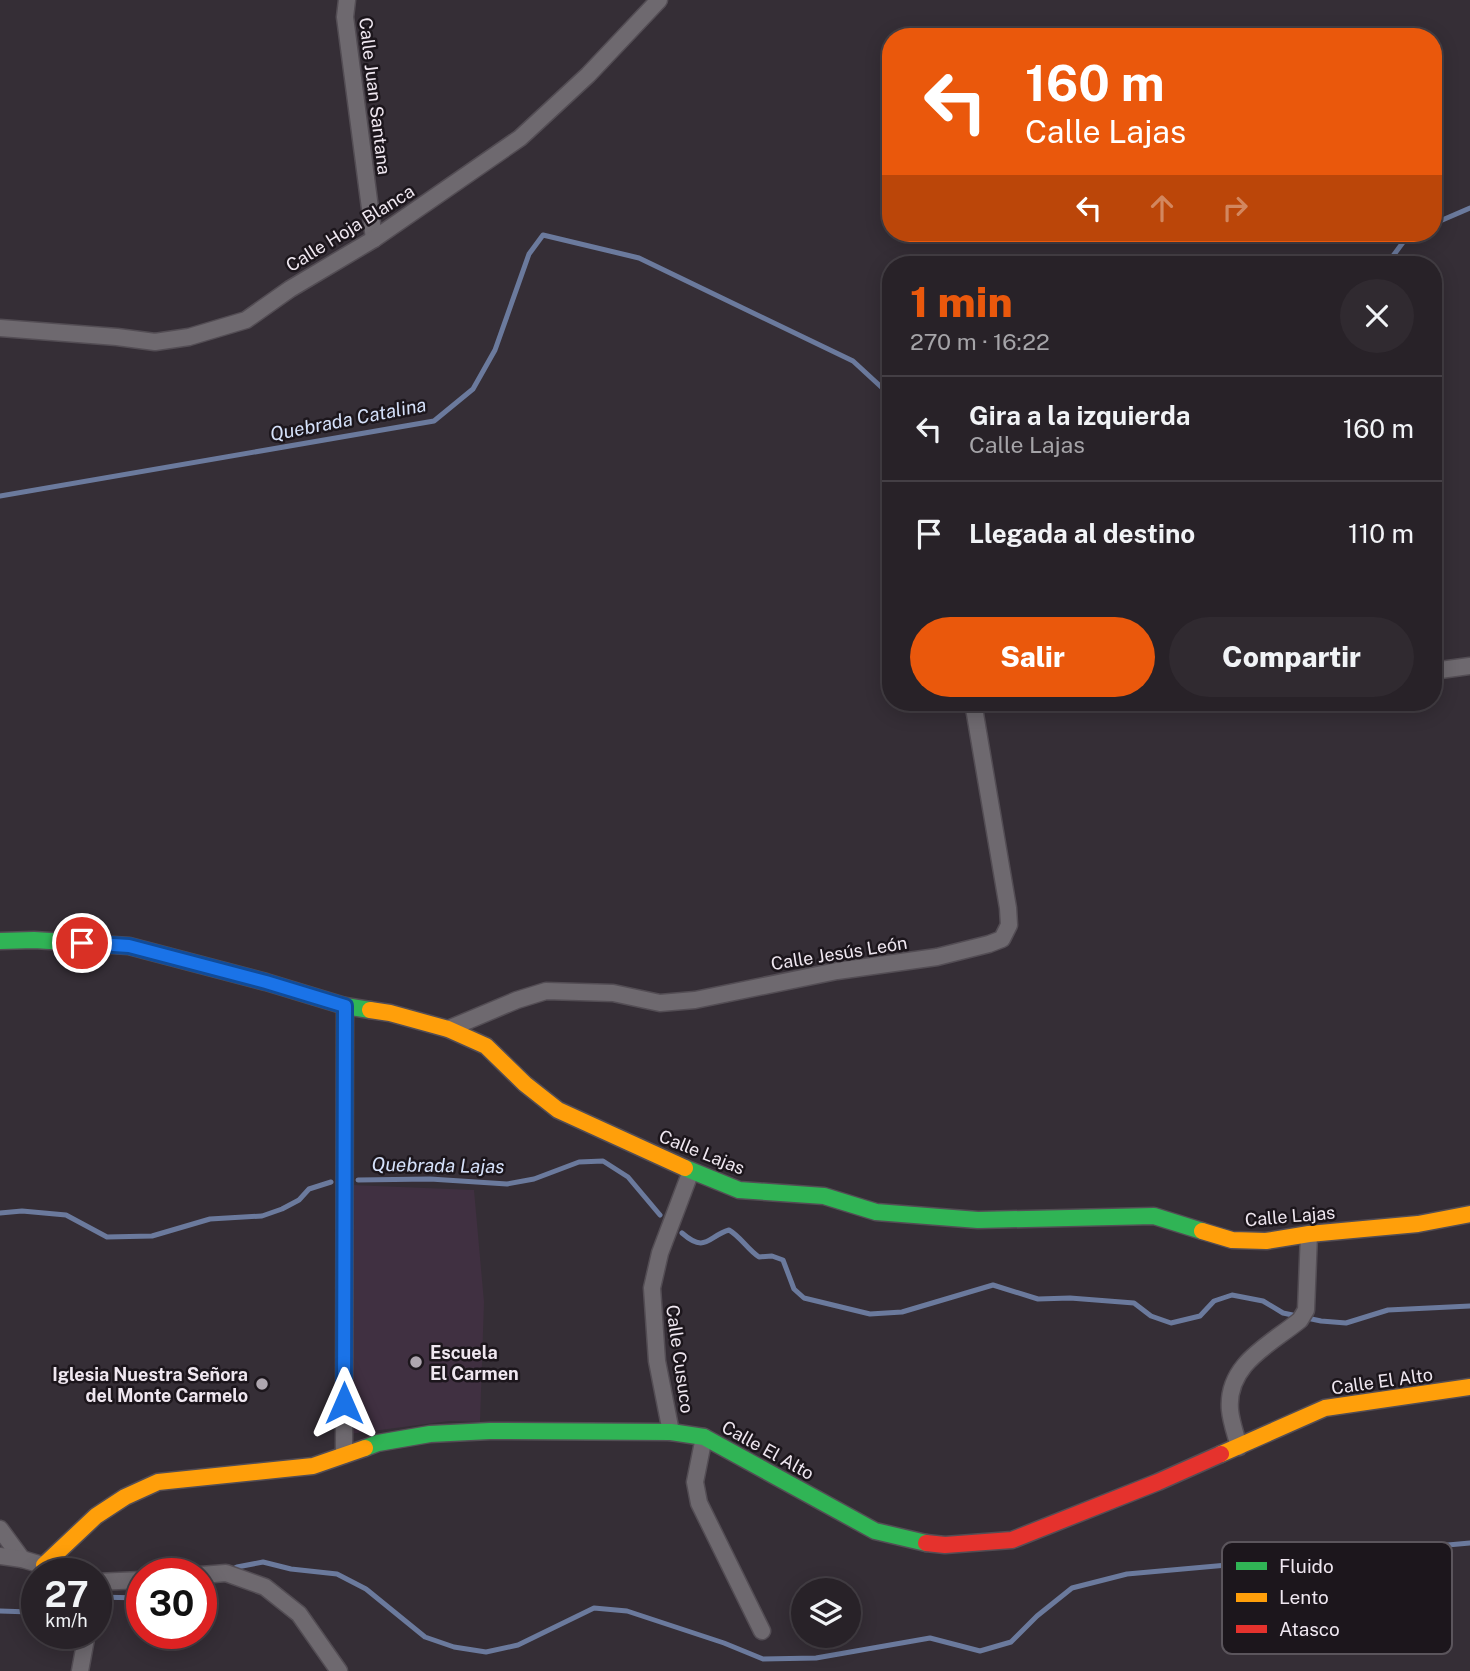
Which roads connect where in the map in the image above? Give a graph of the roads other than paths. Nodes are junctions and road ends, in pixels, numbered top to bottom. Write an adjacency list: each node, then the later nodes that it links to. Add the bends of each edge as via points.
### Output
1 (346, 0): 3 (street, Calle Juan Santana)
2 (659, 0): 3 (street, Calle Hoja Blanca, via 520,138)
3 (374, 239): 4 (street, Calle Hoja Blanca, via 247,320 189,337 155,342)
4 (0, 328)
5 (1470, 666): 6 (street)
6 (1442, 670)
7 (975, 711): 10 (street, Calle Jesús León, via 1008,908 1009,925 1002,939 937,957 837,971 695,1000 660,1003 613,993 546,991)
8 (0, 941): 9 (street, Calle Lajas, via 129,946)
9 (345, 1006): 10 (street, Calle Lajas); 18 (street)
10 (448, 1029): 11 (street, Calle Lajas, via 486,1045 558,1111)
11 (691, 1171): 13 (street, Calle Lajas, via 739,1190 824,1196 876,1212 978,1220 1154,1216 1232,1240 1266,1241); 15 (street, Calle Cusuco, via 652,1288 657,1361)
12 (1470, 1214): 13 (street, Calle Lajas, via 1418,1224)
13 (1309, 1234): 17 (street, via 1306,1310 1300,1320 1245,1362 1231,1391 1230,1409)
14 (1470, 1387): 17 (street, Calle El Alto, via 1325,1408)
15 (671, 1432): 16 (street, Calle El Alto); 18 (street, Calle El Alto, via 430,1434)
16 (704, 1437): 17 (street, Calle El Alto, via 875,1531 945,1545 1012,1540); 25 (street, via 695,1482 699,1503)
17 (1239, 1447)
18 (344, 1455): 22 (street, Calle El Alto, via 313,1466 158,1482 98,1514)
19 (0, 1528): 21 (street)
20 (0, 1556): 23 (street)
21 (21, 1558)
22 (50, 1558)
23 (21, 1559)
24 (217, 1574): 28 (street, via 265,1587 299,1614)
25 (762, 1631)
26 (84, 1649): 27 (street)
27 (80, 1671)
28 (339, 1671)

